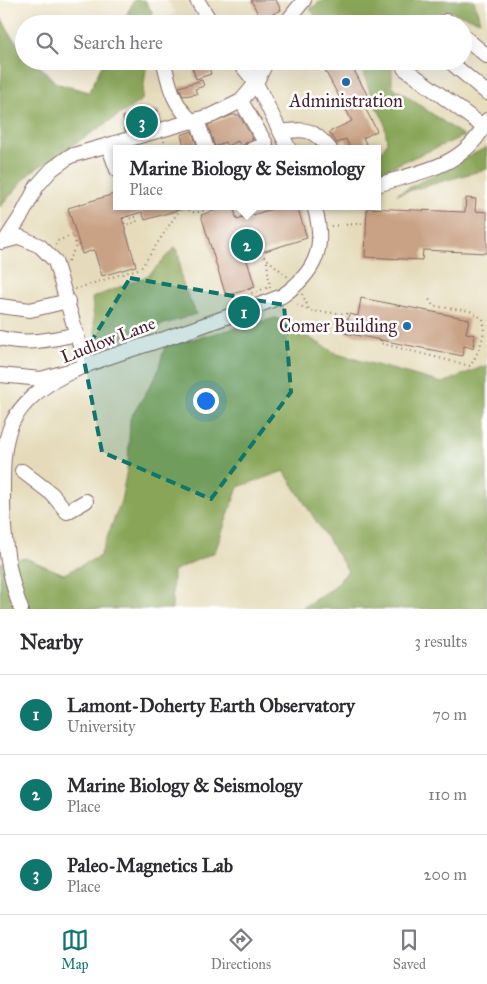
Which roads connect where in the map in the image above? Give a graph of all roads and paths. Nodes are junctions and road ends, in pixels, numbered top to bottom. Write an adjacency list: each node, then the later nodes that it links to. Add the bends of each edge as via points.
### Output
1 (197, 0): 3 (lane)
2 (304, 0): 4 (lane)
3 (206, 15)
4 (292, 15)
5 (472, 44): 6 (lane)
6 (487, 56)
7 (166, 70): 15 (lane, via 180,110)
8 (245, 70): 12 (lane)
9 (262, 70): 12 (lane)
10 (407, 70): 16 (lane)
11 (460, 70): 13 (lane)
12 (256, 83): 14 (lane); 17 (lane)
13 (487, 93)
14 (240, 101): 15 (lane); 20 (lane, via 266,144)
15 (195, 121): 18 (lane); 19 (lane)
16 (485, 124): 24 (lane, via 468,148 454,160)
17 (282, 132): 21 (lane); 22 (lane, via 309,130)
18 (108, 145): 23 (lane); 36 (lane, via 70,156 52,169 37,186 24,213)
19 (205, 145)
20 (263, 145)
21 (288, 145)
22 (326, 145)
23 (113, 159)
24 (381, 184)
25 (180, 210): 43 (path, via 141,268)
26 (188, 210): 27 (path, via 195,213)
27 (205, 210)
28 (240, 210): 32 (path)
29 (315, 210): 34 (lane, Ludlow Lane)
30 (128, 216): 31 (path, via 128,219 136,217 137,222 125,225)
31 (123, 218)
32 (243, 218)
33 (366, 223): 34 (path)
34 (321, 227): 40 (lane, Ludlow Lane, via 319,249 310,269)
35 (73, 235): 39 (path, via 76,246)
36 (2, 242): 43 (lane, via 20,237 40,246 55,261)
37 (260, 253): 38 (path)
38 (266, 259): 40 (path); 42 (path)
39 (67, 263)
40 (293, 281): 42 (lane, Ludlow Lane); 46 (path)
41 (250, 289): 42 (path, via 251,293)
42 (274, 292): 46 (path); 51 (lane, Ludlow Lane)
43 (66, 296): 45 (lane, via 30,310); 48 (lane)
44 (429, 299): 50 (path, via 433,306 476,313 484,322 483,339 470,366 380,343)
45 (0, 306)
46 (310, 311): 47 (path)
47 (349, 314)
48 (77, 334): 49 (lane, via 16,342); 51 (lane)
49 (0, 338)
50 (381, 340)
51 (86, 366): 52 (lane, via 41,379); 54 (lane, Ludlow Lane, via 42,389 26,403 12,424)
52 (0, 375)
53 (22, 471): 55 (lane, via 67,512)
54 (1, 481): 56 (lane, Ludlow Lane, via 6,541)
55 (86, 501)
56 (21, 609)

